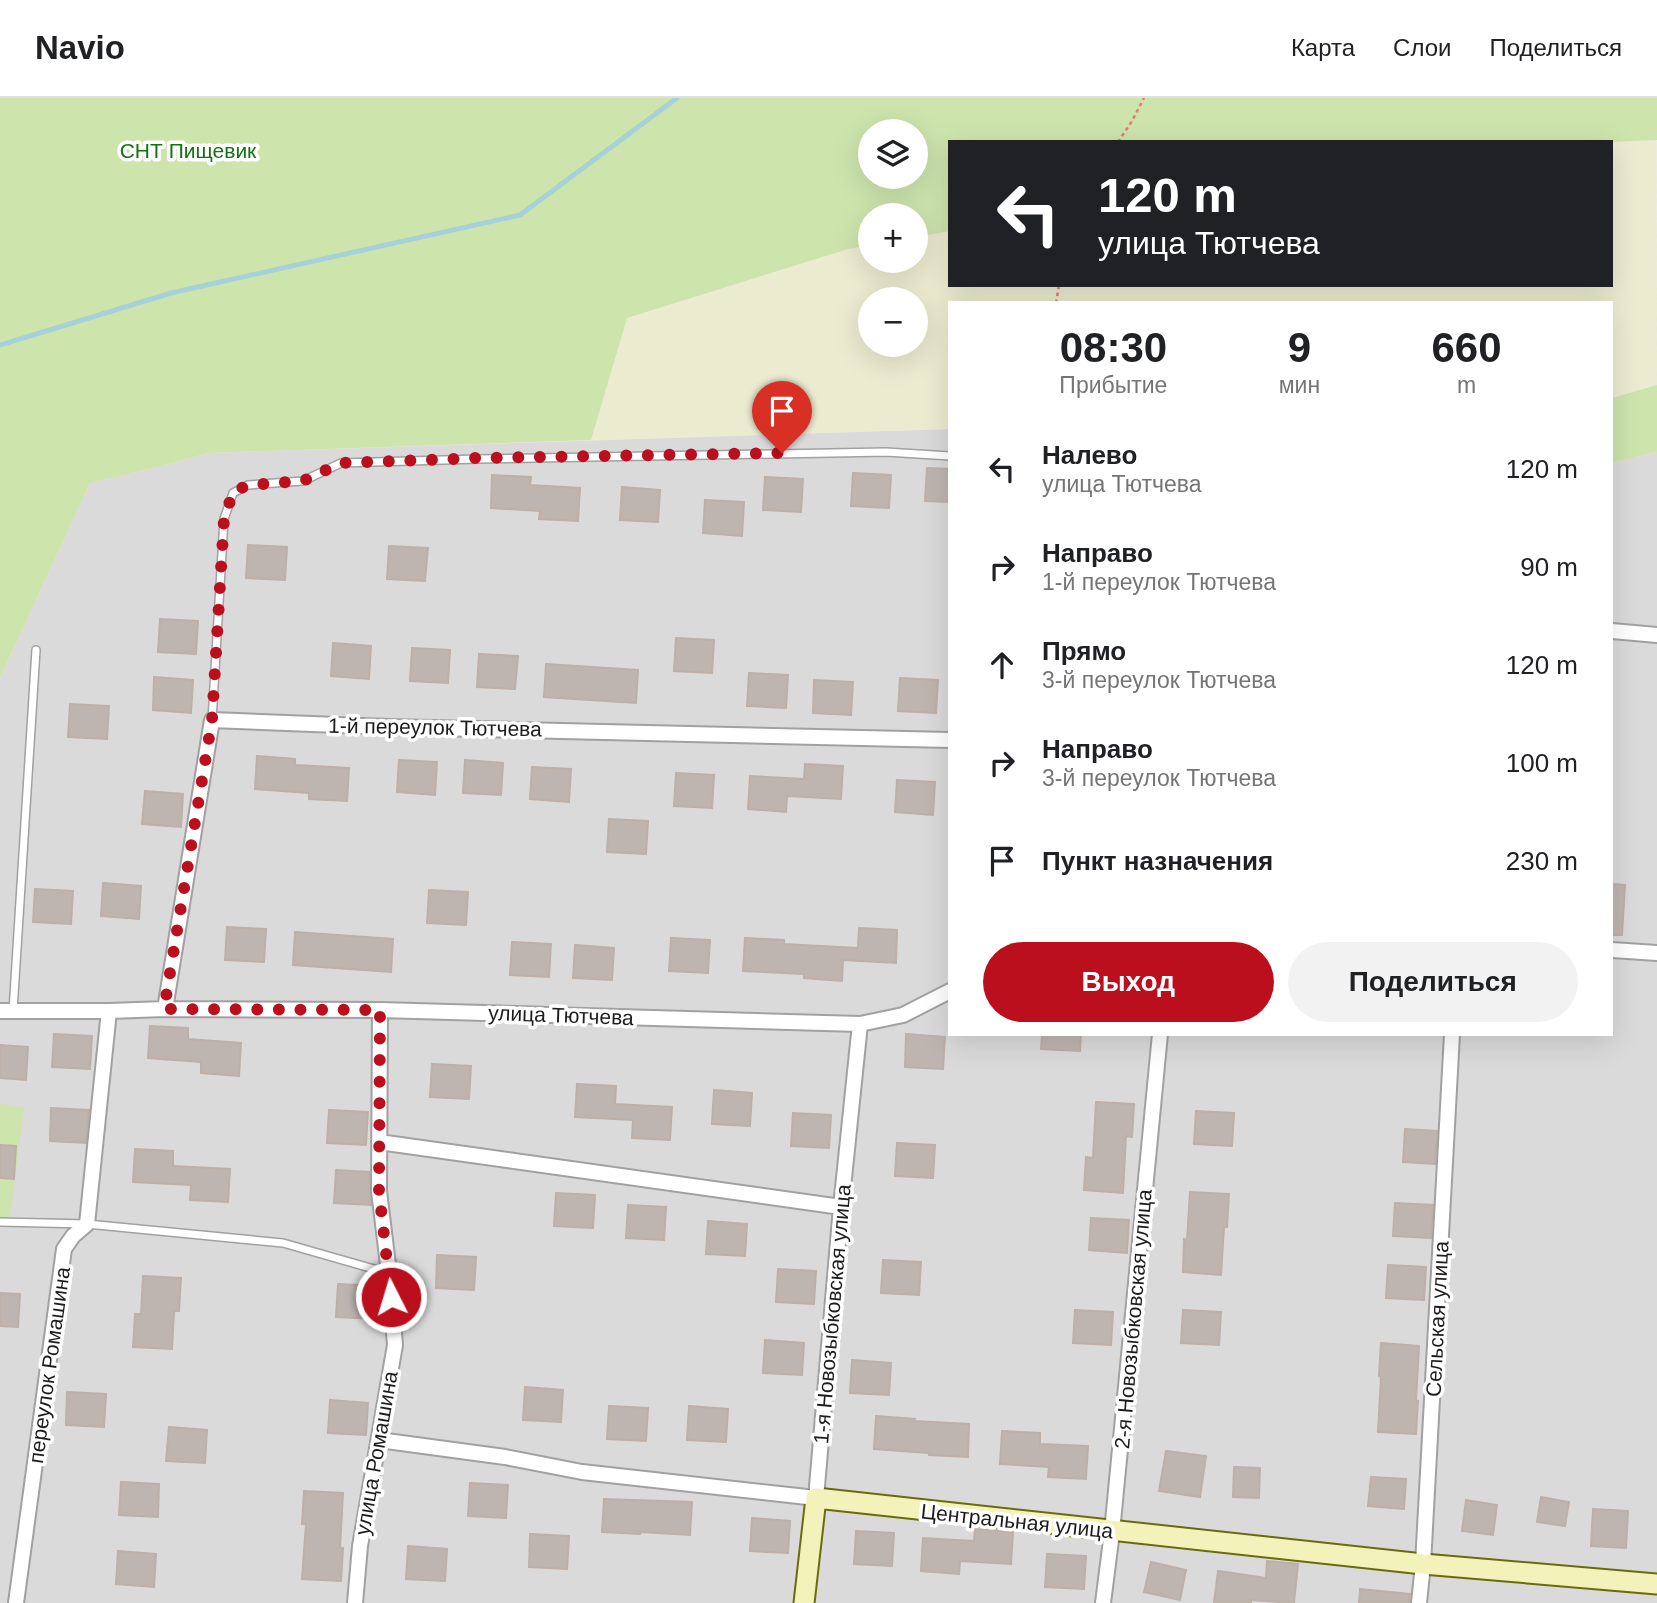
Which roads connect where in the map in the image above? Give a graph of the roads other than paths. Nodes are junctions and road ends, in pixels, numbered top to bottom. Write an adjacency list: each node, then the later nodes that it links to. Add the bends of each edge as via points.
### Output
1 (948, 456): 5 (lane, via 886,452 341,463 303,481 248,485 233,492 224,519)
2 (1613, 631): 3 (street)
3 (1657, 635)
4 (36, 650): 12 (lane)
5 (212, 720): 6 (street, 1-й переулок Тютчева); 10 (street)
6 (948, 740)
7 (1613, 950): 8 (street)
8 (1657, 953)
9 (948, 992): 14 (street, улица Тютчева, via 903,1015)
10 (164, 1009): 11 (street, улица Тютчева); 13 (street, улица Тютчева)
11 (380, 1010): 14 (street, улица Тютчева); 17 (street, улица Ромашина)
12 (7, 1011): 13 (street, улица Тютчева)
13 (109, 1011): 20 (street)
14 (860, 1024): 18 (street, 1-я Новозыбковская улица)
15 (1160, 1036): 24 (street, 2-я Новозыбковская улица)
16 (1452, 1036): 25 (street, Сельская улица)
17 (379, 1142): 18 (street); 21 (street, улица Ромашина, via 379,1191)
18 (841, 1207): 23 (street, 1-я Новозыбковская улица)
19 (0, 1222): 20 (lane)
20 (87, 1224): 21 (lane, via 283,1243); 27 (street, переулок Ромашина, via 64,1249)
21 (389, 1273): 22 (street, улица Ромашина, via 395,1345)
22 (379, 1440): 23 (street, Центральная улица, via 582,1472); 28 (street, улица Ромашина)
23 (816, 1499): 24 (street, Центральная улица); 29 (street, 1-я Новозыбковская улица)
24 (1112, 1532): 25 (street, Центральная улица); 30 (street, 2-я Новозыбковская улица)
25 (1423, 1564): 26 (street, Центральная улица); 31 (street, Сельская улица)
26 (1657, 1584)
27 (16, 1603)
28 (355, 1603)
29 (804, 1603)
30 (1103, 1603)
31 (1419, 1603)

